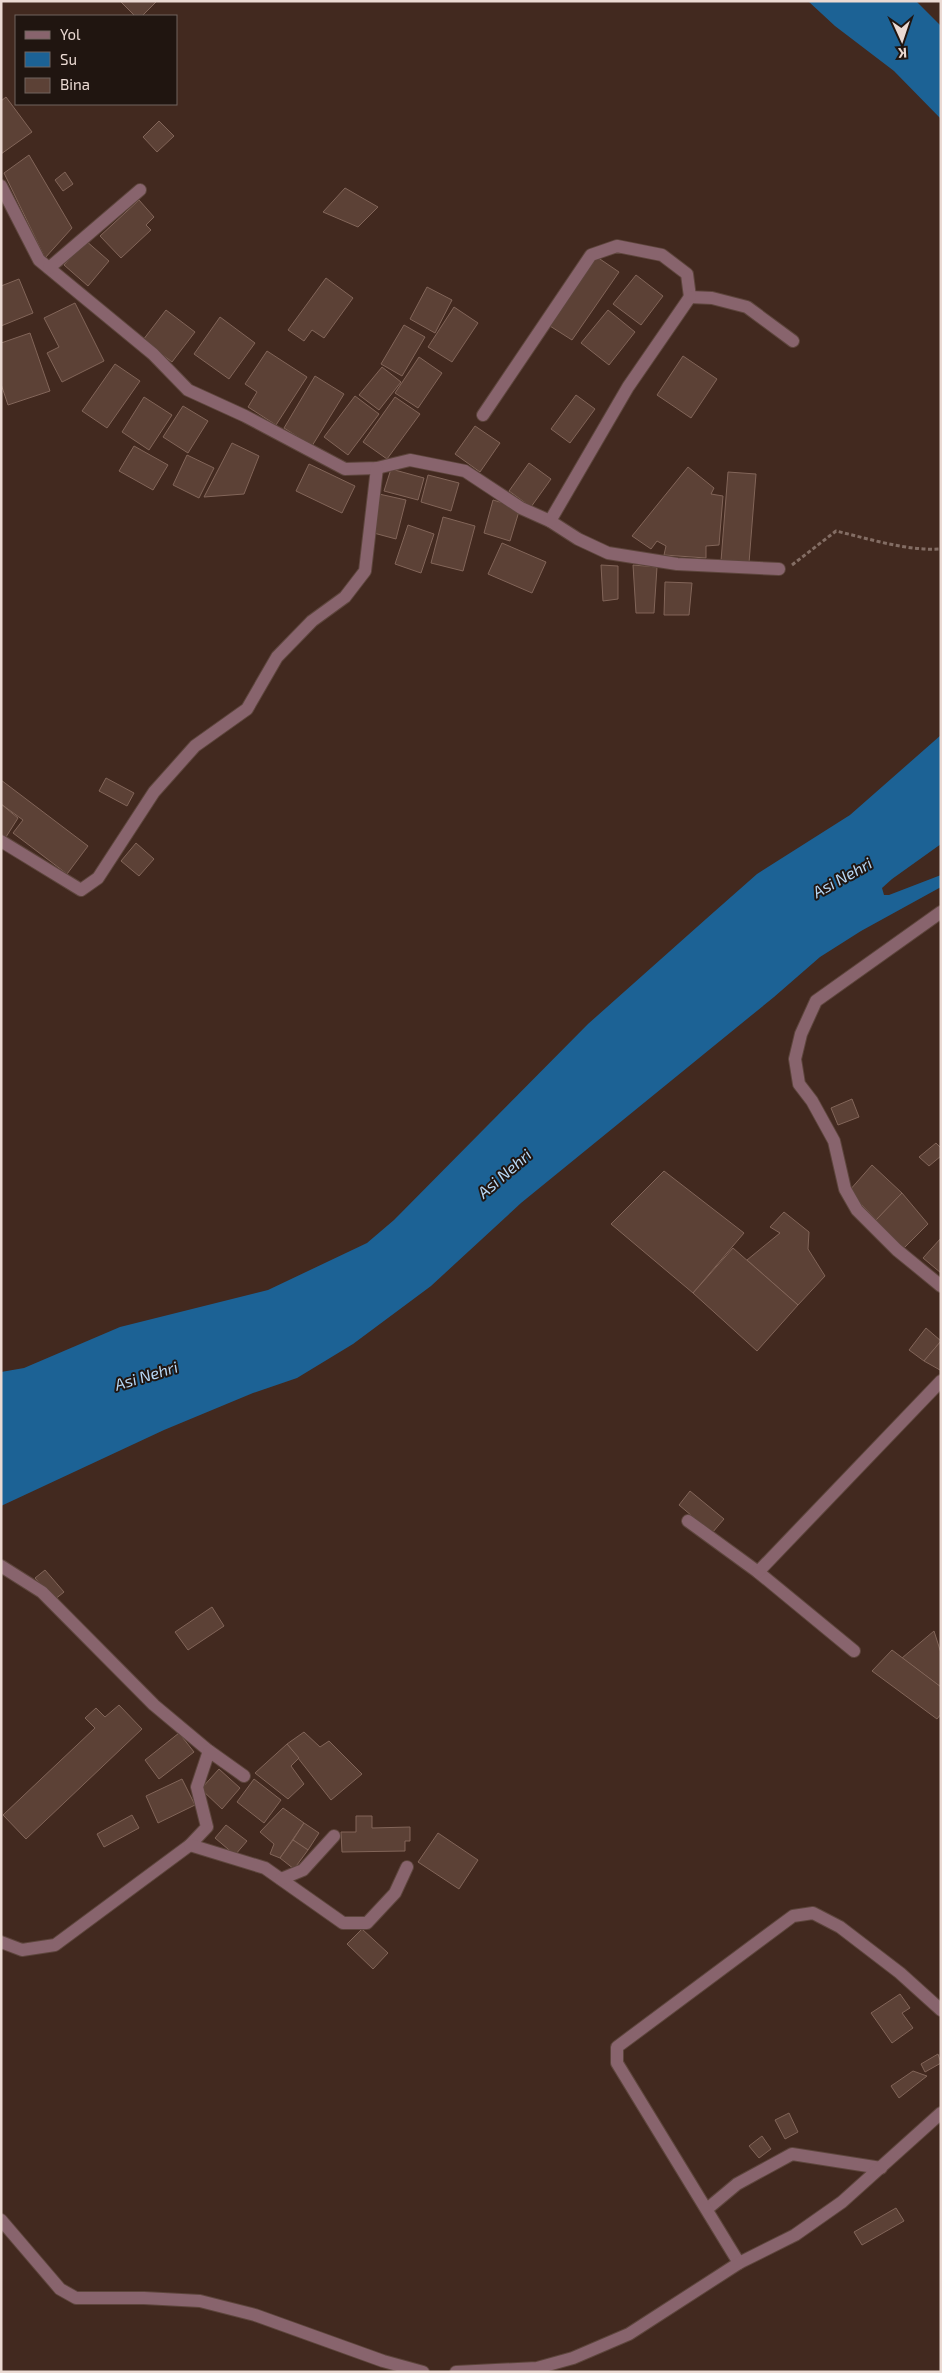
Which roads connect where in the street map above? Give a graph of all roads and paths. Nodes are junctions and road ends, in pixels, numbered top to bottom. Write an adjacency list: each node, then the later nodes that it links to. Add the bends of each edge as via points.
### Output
1 (1, 186): 3 (street, via 39,260)
2 (140, 190): 3 (street)
3 (49, 268): 7 (street, via 153,354 188,390 246,416 345,469)
4 (690, 297): 5 (street, via 712,298 747,307); 6 (street, via 687,274 662,255 617,246 591,255); 8 (street, via 628,387)
5 (793, 341)
6 (483, 415)
7 (377, 468): 8 (street, via 410,460 465,471 521,508); 11 (street, via 366,571 345,597 312,621 277,657 247,709 195,746 154,792 98,878 81,890)
8 (550, 521): 10 (street, via 608,553 677,564)
9 (941, 549): 10 (path, via 927,550 880,542 836,531 795,564)
10 (779, 569)
11 (1, 841)
12 (941, 912): 13 (street, via 816,1001 801,1034 795,1059 799,1084 834,1141 845,1189 857,1210 897,1250)
13 (941, 1286)
14 (941, 1381): 17 (street)
15 (688, 1521): 17 (street)
16 (1, 1566): 19 (street, via 42,1592 154,1705)
17 (758, 1572): 18 (street)
18 (854, 1651)
19 (209, 1750): 20 (street); 22 (street, via 197,1788 208,1827)
20 (244, 1776)
21 (334, 1836): 24 (street, via 303,1870)
22 (190, 1845): 24 (street, via 265,1868); 25 (street, via 55,1945 22,1950)
23 (407, 1867): 24 (street, via 395,1893 367,1923 343,1923)
24 (281, 1879)
25 (1, 1942)
26 (941, 2010): 29 (street, via 900,1973 840,1927 813,1913 793,1916 617,2047 617,2063)
27 (941, 2113): 28 (street, via 912,2136)
28 (881, 2168): 29 (street, via 792,2154 737,2184); 31 (street, via 842,2202 795,2235)
29 (707, 2209): 31 (street)
30 (1, 2220): 32 (street, via 60,2289 76,2298 200,2301 255,2315)
31 (739, 2263): 33 (street, via 629,2334 573,2358 537,2368)
32 (423, 2372)
33 (456, 2372)

